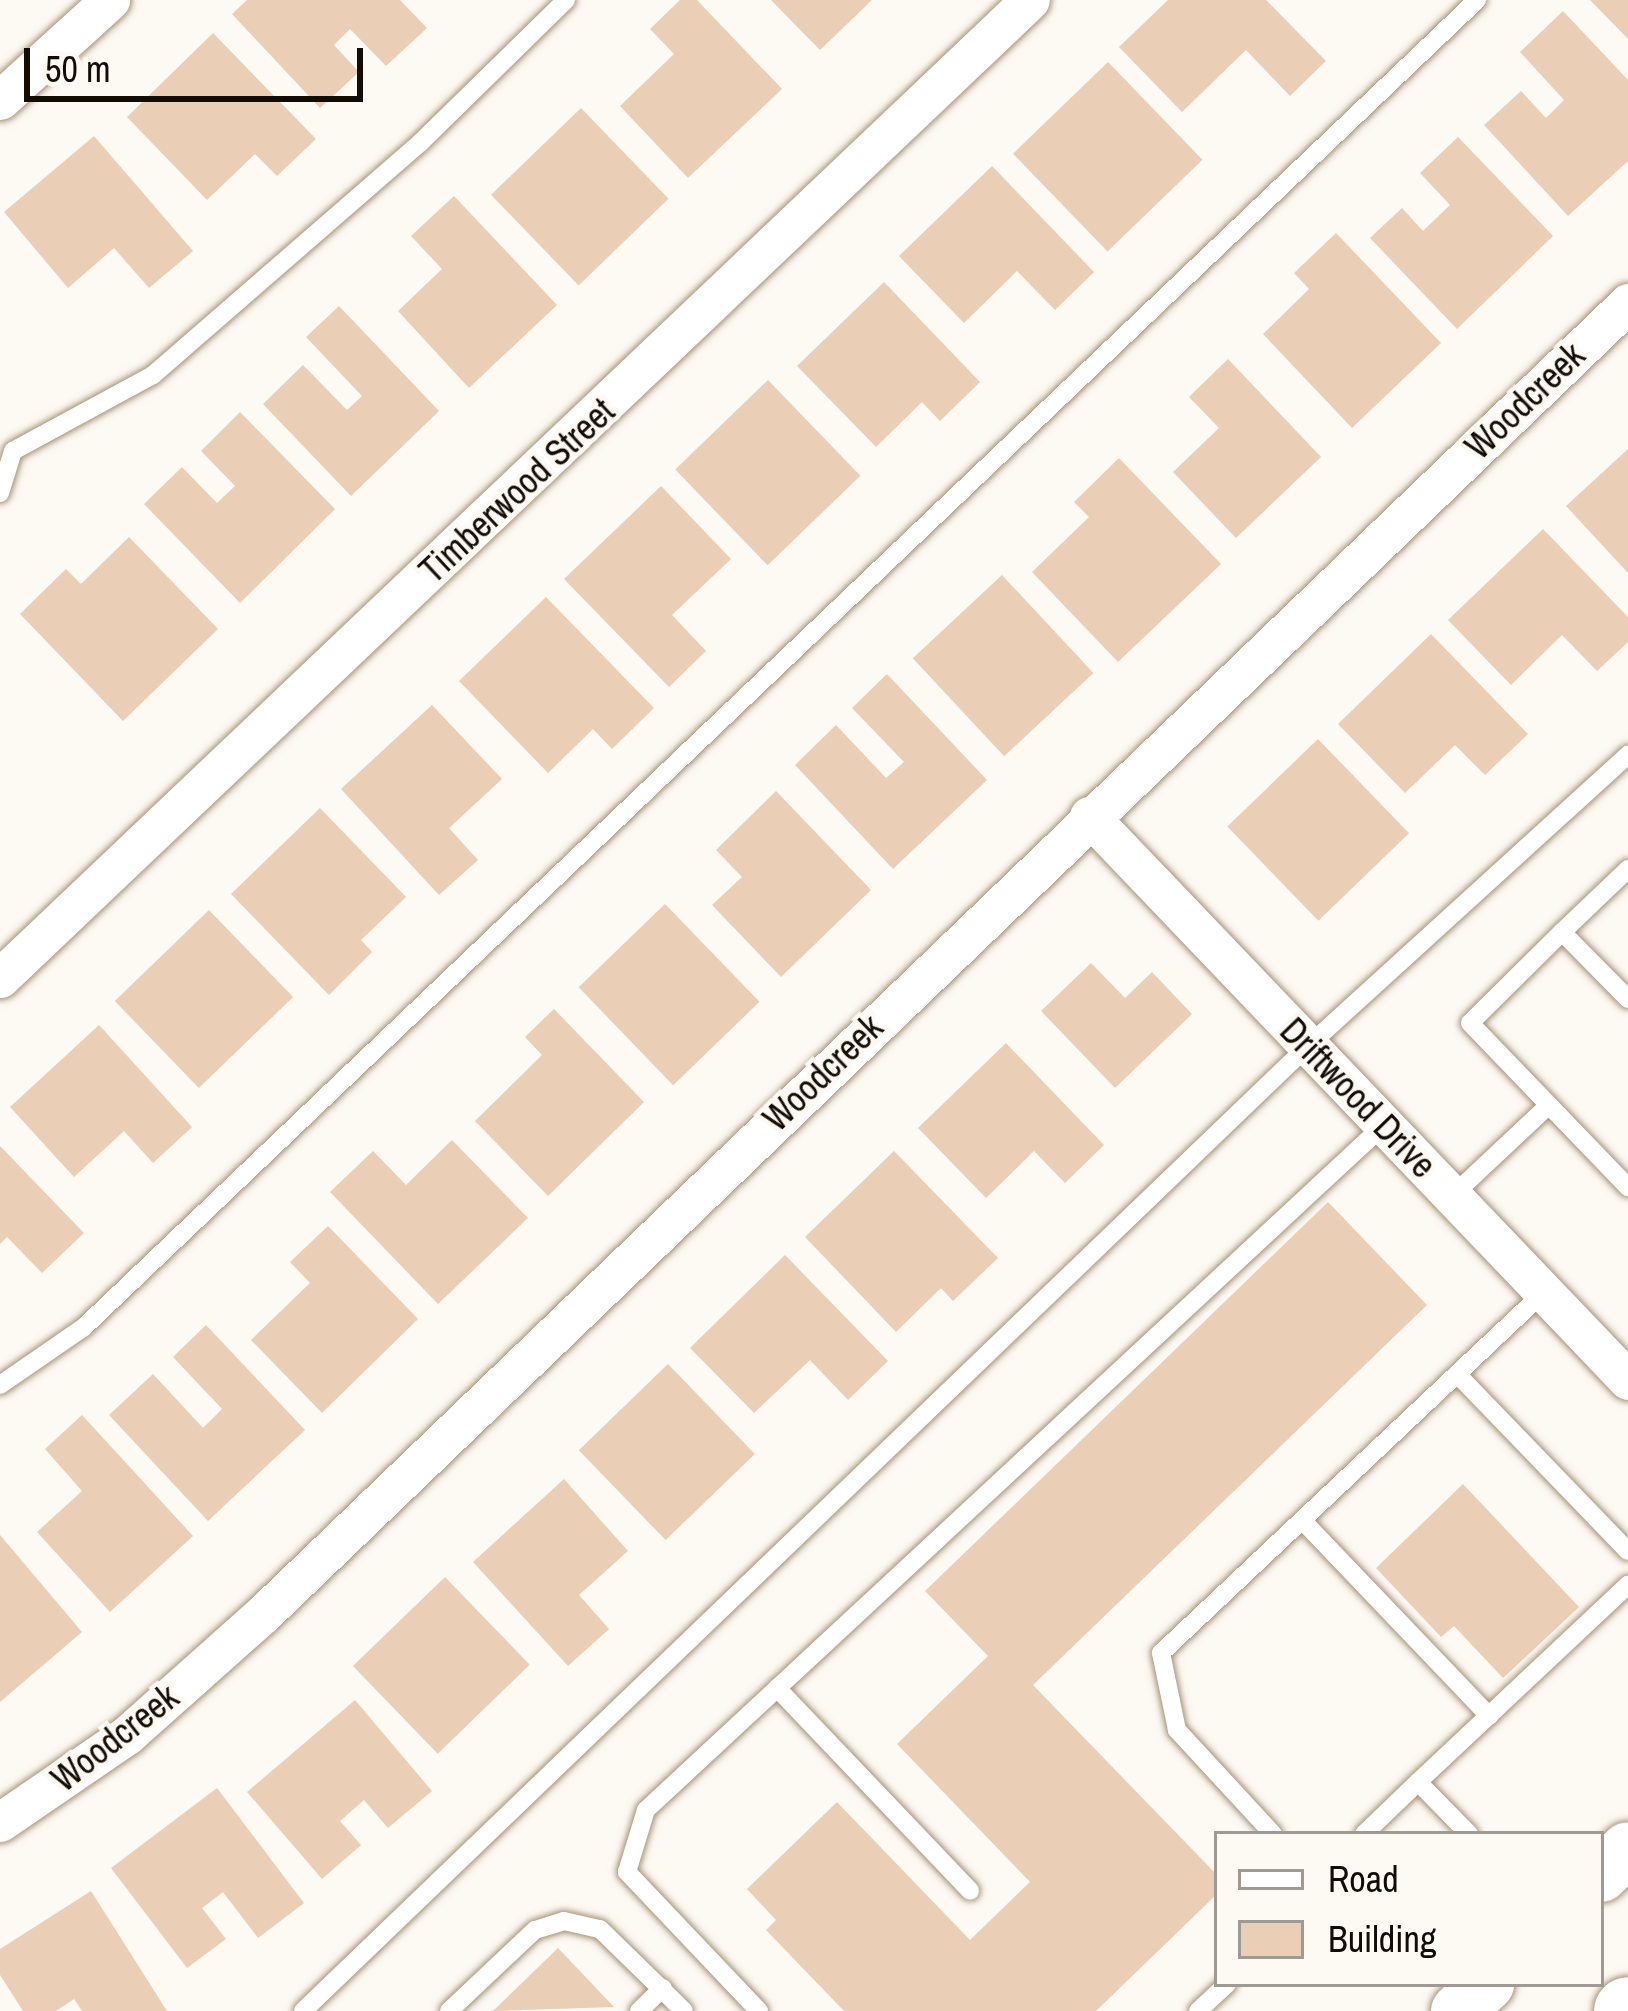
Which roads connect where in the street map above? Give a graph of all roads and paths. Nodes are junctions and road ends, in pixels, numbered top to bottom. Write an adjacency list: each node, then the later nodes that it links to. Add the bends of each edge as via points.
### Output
1 (110, 0): 5 (street)
2 (566, 0): 7 (lane, via 421,142 153,375 13,451)
3 (1030, 0): 12 (street, Timberwood Street)
4 (1478, 0): 22 (lane, via 84,1328)
5 (0, 100)
6 (1628, 303): 9 (street, Woodcreek)
7 (0, 493)
8 (1628, 755): 14 (lane)
9 (1089, 817): 14 (street, Driftwood Drive); 29 (street, Woodcreek, via 263,1614 127,1735)
10 (1628, 869): 11 (lane)
11 (1562, 932): 13 (lane); 15 (lane, via 1470,1022)
12 (4, 965)
13 (1628, 999)
14 (1308, 1046): 16 (street, Driftwood Drive); 39 (lane)
15 (1549, 1105): 17 (lane); 18 (lane)
16 (1384, 1125): 18 (street, Driftwood Drive); 26 (lane)
17 (1628, 1187)
18 (1452, 1196): 19 (street, Driftwood Drive)
19 (1544, 1292): 20 (lane); 21 (street, Driftwood Drive)
20 (1457, 1374): 23 (lane); 24 (lane)
21 (1628, 1380)
22 (0, 1385)
23 (1302, 1520): 27 (lane); 30 (lane, via 1161,1653 1177,1730)
24 (1628, 1551)
25 (1628, 1585): 27 (lane)
26 (777, 1688): 35 (lane); 43 (lane, via 646,1810 627,1872)
27 (1489, 1716): 28 (lane)
28 (1418, 1782): 31 (lane); 32 (lane)
29 (0, 1822)
30 (1270, 1831)
31 (1367, 1831)
32 (1466, 1831)
33 (1628, 1849): 34 (main road)
34 (1604, 1872)
35 (970, 1891)
36 (1224, 1987): 44 (lane)
37 (1484, 1987): 45 (main road)
38 (663, 1988): 40 (lane, via 601,1929 563,1921 535,1930); 41 (lane); 42 (lane)
39 (303, 2011)
40 (449, 2011)
41 (639, 2011)
42 (684, 2011)
43 (759, 2011)
44 (1198, 2011)
45 (1459, 2011)

